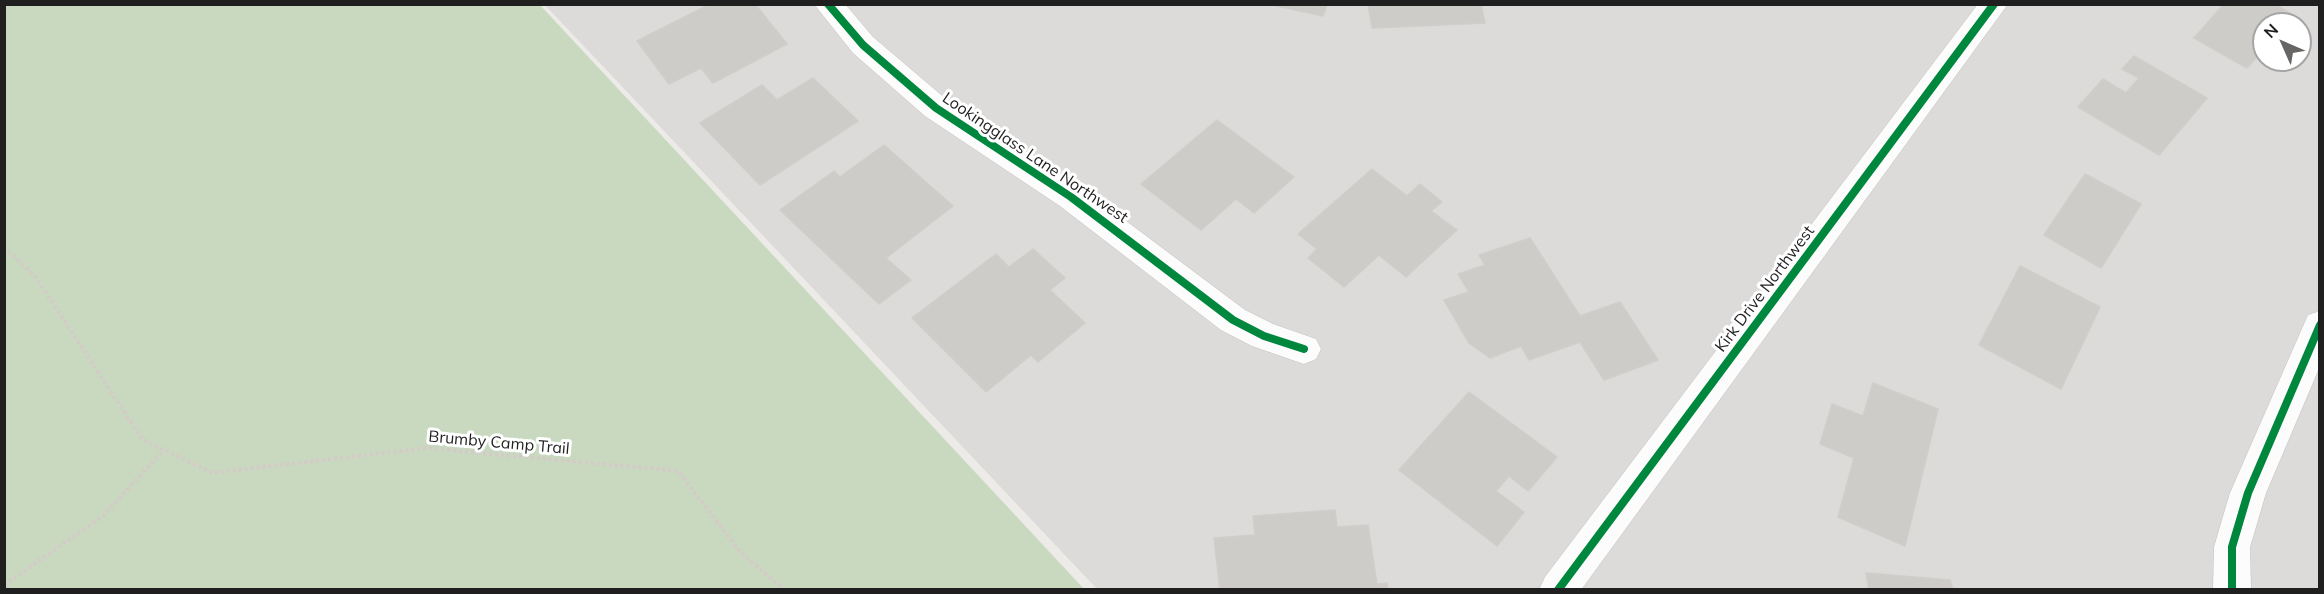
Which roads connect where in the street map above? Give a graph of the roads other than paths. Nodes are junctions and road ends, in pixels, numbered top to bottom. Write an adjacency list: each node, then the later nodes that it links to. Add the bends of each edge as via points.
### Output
1 (828, 4): 4 (street, Lookingglass Lane Northwest, via 863,45 936,108 1071,196 1233,320 1264,336)
2 (1994, 4): 5 (street, Kirk Drive Northwest)
3 (2319, 326): 6 (street, via 2248,493 2232,547)
4 (1304, 349)
5 (1558, 590)
6 (2232, 590)

